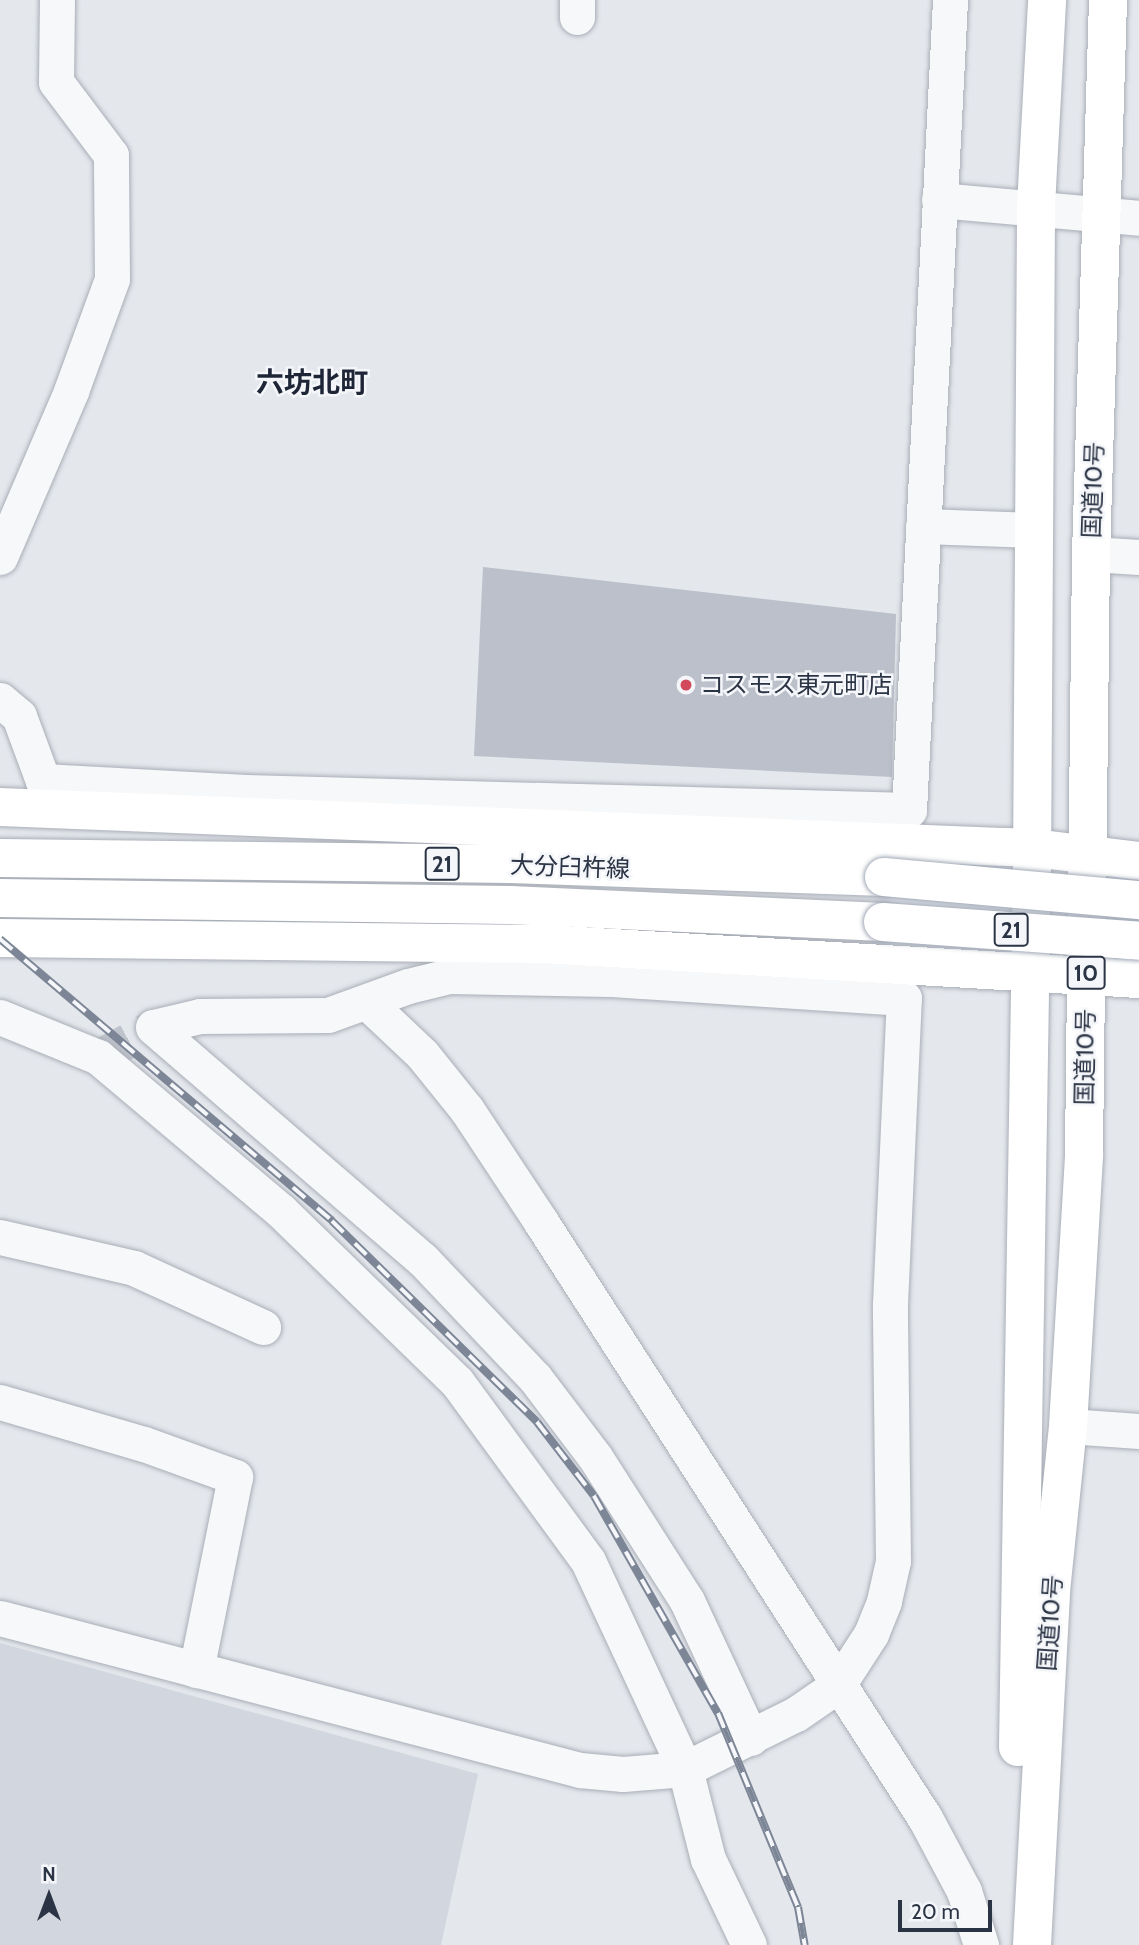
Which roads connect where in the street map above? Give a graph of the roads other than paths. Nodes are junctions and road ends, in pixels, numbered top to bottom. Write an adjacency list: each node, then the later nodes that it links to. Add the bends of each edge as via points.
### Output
1 (57, 0): 11 (street, via 56,82 111,155 112,279 71,391)
2 (950, 0): 5 (street)
3 (1047, 0): 6 (main road, 国道10号 / 10)
4 (1108, 0): 7 (main road, 国道10号 / 10)
5 (939, 200): 6 (street); 8 (street)
6 (1036, 206): 7 (street); 9 (main road, 国道10号 / 10)
7 (1121, 216): 10 (main road, 国道10号 / 10)
8 (923, 526): 9 (street); 14 (street, via 909,810)
9 (1034, 530): 16 (main road, 国道10号 / 10)
10 (1091, 554): 12 (street); 17 (main road, 国道10号 / 10)
11 (0, 557)
12 (1139, 557)
13 (0, 700): 14 (street, via 19,716 43,781)
14 (224, 802): 15 (main road); 16 (main road)
15 (0, 807)
16 (1032, 848): 17 (main road); 24 (main road, 国道10号 / 10)
17 (1091, 856): 19 (main road); 25 (main road, 国道10号 / 10)
18 (0, 858): 21 (main road, 大分臼杵線 / 21, bridge, via 512,864 884,877)
19 (1139, 861)
20 (0, 898): 23 (main road, 大分臼杵線 / 21, bridge, via 510,905 883,922)
21 (1139, 900)
22 (0, 938): 24 (main road, via 544,944)
23 (1139, 941)
24 (1029, 971): 25 (main road); 41 (main road, 国道10号 / 10, via 1018,1730)
25 (1086, 976): 26 (main road); 32 (main road, 国道10号 / 10, via 1084,1153)
26 (1139, 979)
27 (368, 1003): 36 (street, via 422,1054 467,1110); 36 (street, via 449,976 510,974 904,998 890,1304 893,1560 871,1634); 37 (street, via 328,1015 200,1016 153,1027 423,1260 535,1378 595,1457 687,1601)
28 (0, 1017): 38 (street, via 98,1057 281,1211 457,1382 588,1560)
29 (0, 1237): 30 (street, via 134,1268)
30 (263, 1326)
31 (0, 1402): 35 (street, via 144,1444 235,1478)
32 (1069, 1426): 33 (street); 42 (main road, 国道10号 / 10, via 1051,1591)
33 (1139, 1431)
34 (0, 1618): 35 (street)
35 (196, 1670): 38 (street, via 580,1770 623,1774)
36 (838, 1685): 37 (street); 40 (street, via 932,1830 964,1891)
37 (751, 1738): 38 (street)
38 (685, 1769): 39 (street, via 708,1859)
39 (749, 1945)
40 (981, 1945)
41 (1022, 1945)
42 (1032, 1945)

